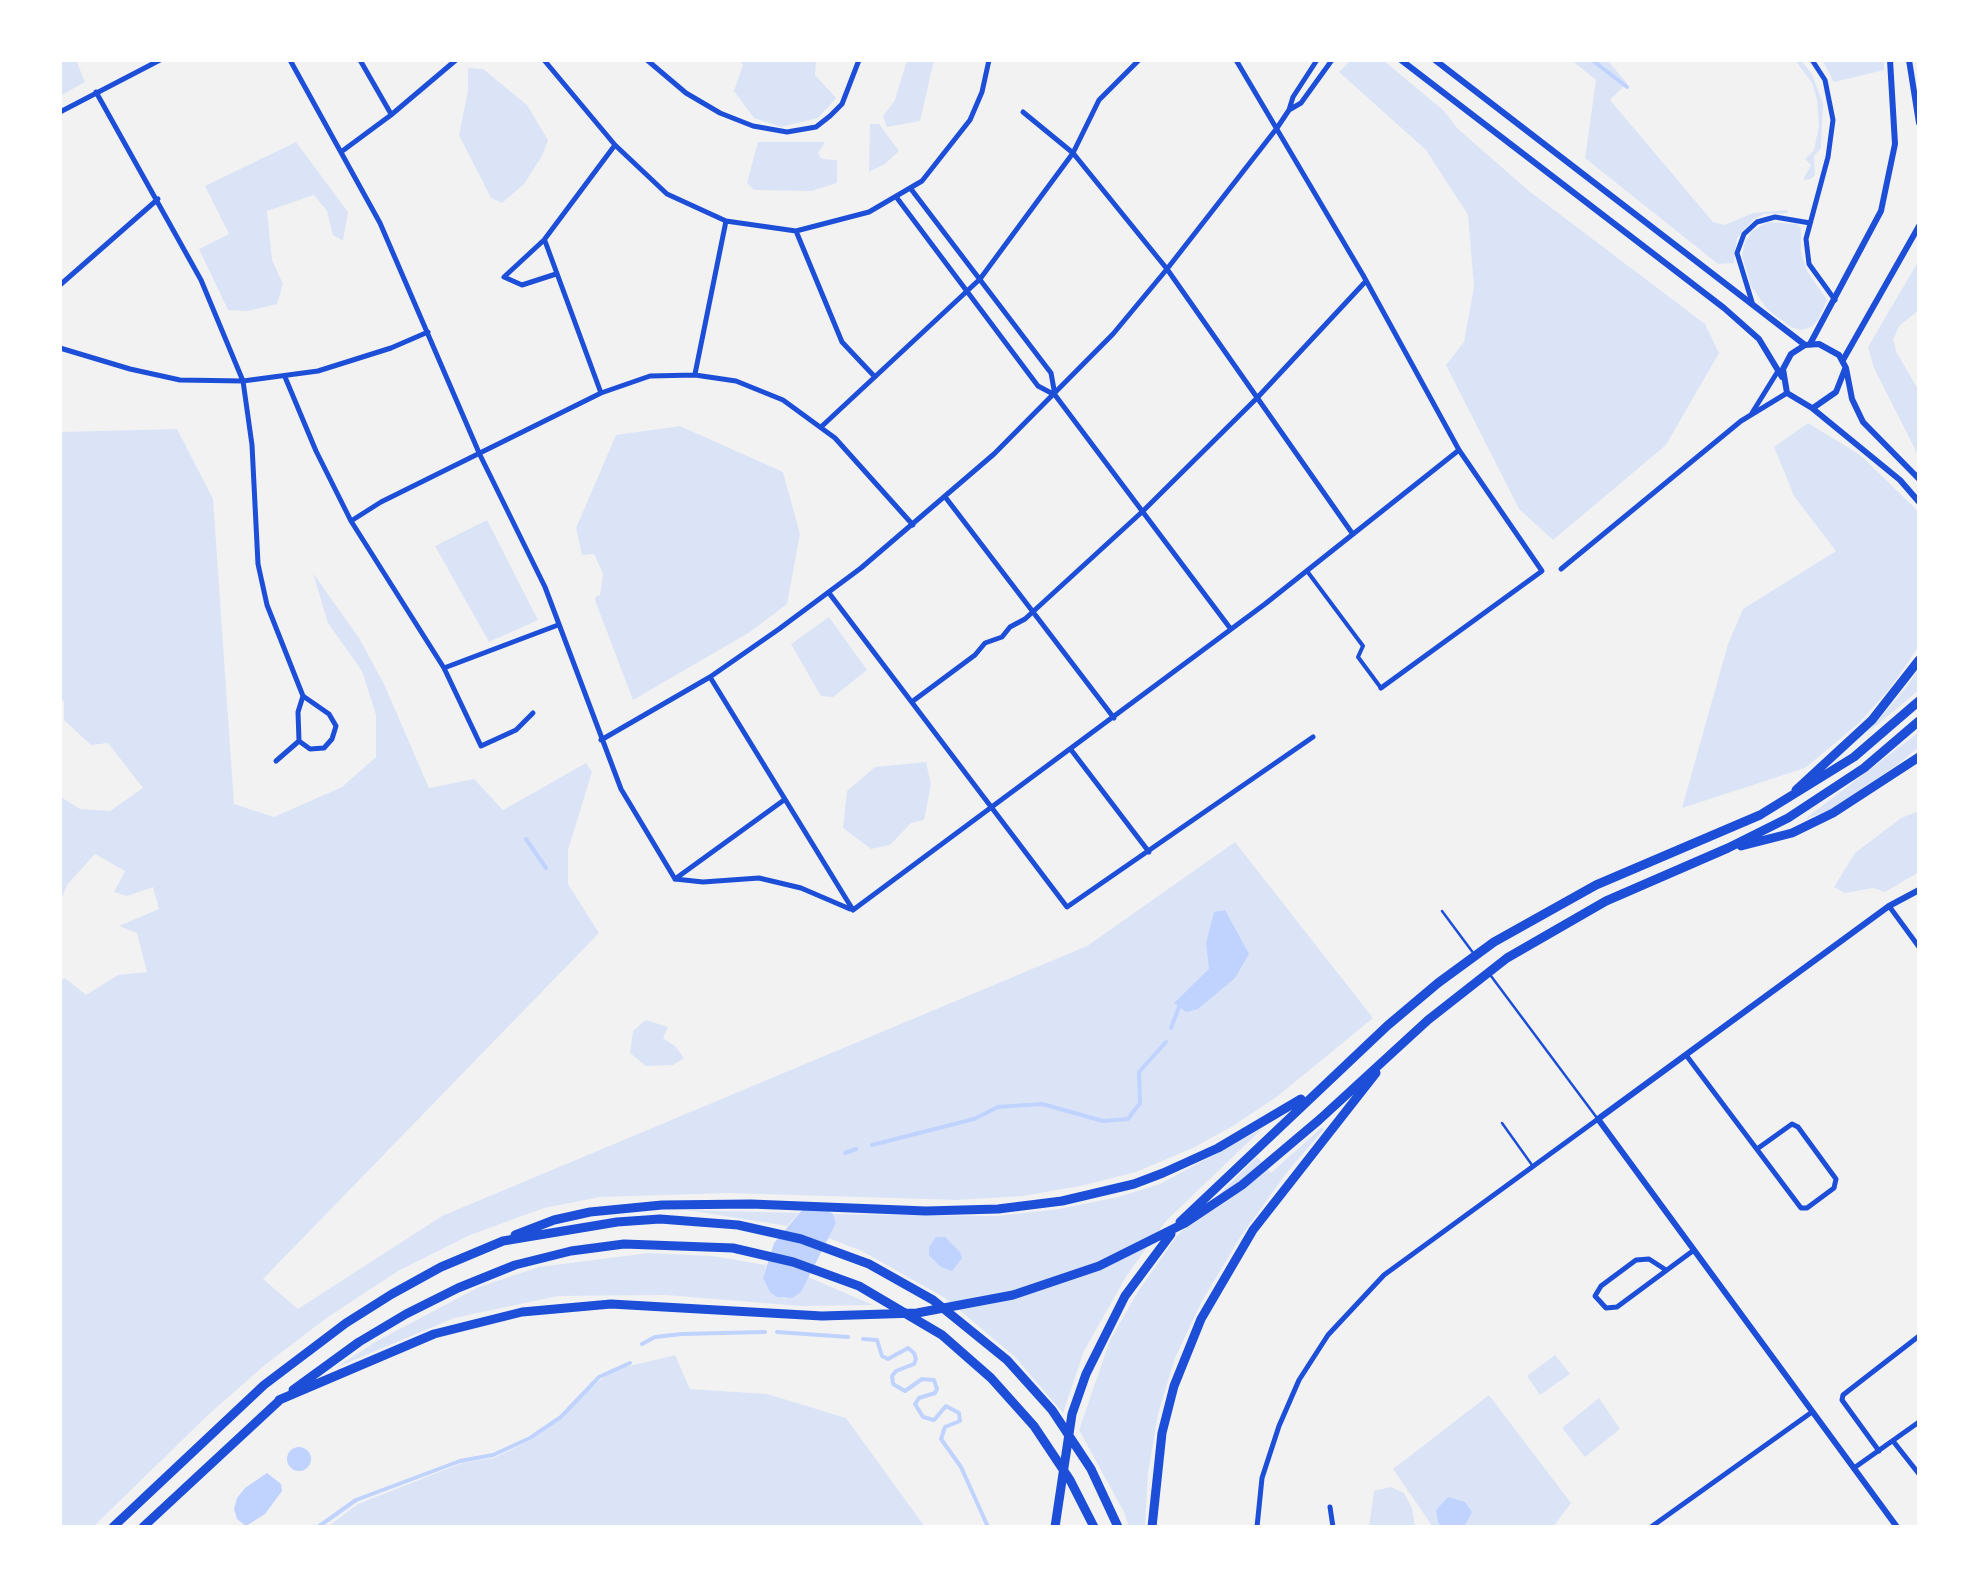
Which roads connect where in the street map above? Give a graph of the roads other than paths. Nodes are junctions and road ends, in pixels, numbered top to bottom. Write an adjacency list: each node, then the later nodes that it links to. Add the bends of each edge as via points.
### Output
1 (160, 60): 18 (street)
2 (290, 60): 26 (street)
3 (360, 60): 22 (street)
4 (456, 60): 22 (street)
5 (544, 60): 25 (street)
6 (647, 60): 7 (street, via 720,113 788,132 816,126 842,104)
7 (859, 60)
8 (989, 60): 28 (street, via 970,120)
9 (1139, 60): 27 (street, via 1099,100)
10 (1236, 60): 24 (street)
11 (1317, 60): 19 (street)
12 (1332, 60): 19 (street)
13 (1401, 60): 50 (street, via 1724,308 1759,340)
14 (1435, 60): 43 (street)
15 (1812, 60): 32 (street, via 1825,80 1833,120)
16 (1890, 60): 42 (street, via 1895,144 1881,211)
17 (1909, 60): 23 (street)
18 (96, 92): 20 (street); 30 (street)
19 (1290, 110): 24 (street)
20 (60, 112)
21 (1023, 112): 27 (street)
22 (391, 115): 26 (street)
23 (1919, 123)
24 (1278, 128): 36 (street); 39 (street)
25 (615, 145): 31 (street, via 667,194); 35 (street)
26 (342, 152): 44 (street)
27 (1073, 153): 36 (street); 38 (street)
28 (911, 189): 29 (street); 38 (street)
29 (897, 198): 34 (street); 41 (street)
30 (158, 199): 40 (street); 54 (street, via 201,280)
31 (726, 220): 34 (street); 51 (street)
32 (1810, 223): 42 (street, via 1809,264); 43 (street, via 1774,217 1744,234 1737,253)
33 (1919, 226): 49 (street)
34 (796, 231): 53 (street, via 842,342)
35 (544, 240): 37 (street); 37 (street, via 504,277 522,285)
36 (1167, 269): 57 (street); 58 (street)
37 (556, 274): 55 (street)
38 (980, 279): 41 (street); 47 (street)
39 (1366, 280): 58 (street); 62 (street)
40 (60, 284)
41 (967, 290): 48 (street); 53 (street)
42 (1835, 300): 45 (street)
43 (1755, 309): 45 (street)
44 (428, 332): 52 (street); 63 (street)
45 (1808, 344): 49 (street, via 1827,346); 50 (street, via 1791,354)
46 (60, 348): 54 (street, via 180,380)
47 (1035, 353): 48 (street); 57 (street, via 1051,373)
48 (1021, 364): 57 (street, via 1038,386)
49 (1844, 364): 59 (street, via 1836,392); 64 (street, via 1863,422)
50 (1781, 374): 56 (street); 60 (street)
51 (694, 375): 55 (street, via 650,376); 61 (street, via 783,400)
52 (285, 377): 54 (street); 68 (street)
53 (876, 377): 61 (street)
54 (242, 381): 81 (street, via 258,564 266,604)
55 (601, 393): 63 (street)
56 (1787, 393): 59 (street); 60 (street)
57 (1055, 394): 65 (street); 67 (street)
58 (1256, 398): 67 (street); 70 (street)
59 (1812, 408): 66 (street)
60 (1750, 415): 72 (street)
61 (821, 427): 69 (street)
62 (1459, 450): 70 (street); 80 (street, via 1542,571)
63 (480, 454): 68 (street); 75 (street)
64 (1919, 479)
65 (946, 498): 69 (street); 74 (street)
66 (1919, 502)
67 (1143, 511): 74 (street); 76 (street)
68 (351, 521): 78 (street)
69 (913, 525): 73 (street)
70 (1352, 533): 71 (street)
71 (1307, 570): 76 (street); 80 (street, via 1363,646 1358,657)
72 (1561, 570)
73 (829, 592): 79 (street); 83 (street)
74 (1032, 611): 83 (street); 85 (street)
75 (558, 624): 78 (street); 88 (street)
76 (1230, 628): 85 (street)
77 (1919, 660): 94 (highway, via 1872,720)
78 (444, 668): 84 (street, via 481,746 516,730)
79 (710, 677): 88 (street); 93 (street)
80 (1381, 688)
81 (302, 696): 89 (street); 89 (street, via 336,726 324,748)
82 (1919, 701): 94 (highway, via 1854,757)
83 (912, 702): 95 (street)
84 (533, 713)
85 (1114, 718): 90 (street)
86 (1919, 720): 96 (highway, via 1827,794)
87 (1313, 737): 97 (street)
88 (601, 740): 98 (street)
89 (299, 741): 92 (street)
90 (1072, 751): 95 (street); 97 (street)
91 (1919, 757): 96 (highway, via 1806,827)
92 (276, 761)
93 (784, 800): 98 (street); 101 (street)
94 (1779, 805): 108 (highway, via 1580,894 1494,942)
95 (994, 809): 97 (street, via 1067,906); 101 (street)
96 (1728, 848): 106 (highway, via 1547,932)
97 (1149, 852)
98 (675, 879): 101 (street, via 759,878)
99 (1919, 890): 100 (street)
100 (1889, 906): 103 (street); 107 (street)
101 (853, 910)
102 (1442, 911): 104 (lane)
103 (1919, 947)
104 (1476, 956)
105 (1487, 970): 109 (lane)
106 (1400, 1044): 117 (highway, via 1266,1166 1214,1204 1130,1252 1041,1287 916,1313 856,1316 582,1304 434,1334); 130 (highway, via 1254,1230 1201,1319 1162,1433)
107 (1686, 1055): 109 (street); 111 (street)
108 (1315, 1091): 113 (highway, via 1218,1148 1098,1194 998,1209 625,1207 554,1220); 127 (highway, via 1182,1220 1124,1296 1072,1414)
109 (1598, 1119): 112 (street); 114 (street)
110 (1502, 1123): 112 (lane)
111 (1757, 1148): 111 (street, via 1792,1124 1798,1127 1836,1179 1834,1188 1801,1208)
112 (1534, 1166): 131 (street, via 1384,1275 1328,1335 1279,1426 1262,1478)
113 (503, 1241): 125 (highway, via 392,1294 306,1352); 129 (highway, via 660,1219 771,1232 868,1264 933,1300 1007,1360 1052,1410)
114 (1694, 1250): 115 (street); 118 (street)
115 (1666, 1270): 115 (street, via 1612,1309 1596,1296 1636,1260 1649,1259)
116 (1919, 1336): 121 (street, via 1844,1394)
117 (279, 1400): 126 (highway); 128 (highway, via 359,1342 484,1276 595,1247 705,1244 826,1272 942,1335 1024,1414 1056,1456)
118 (1812, 1412): 122 (street); 133 (street)
119 (1919, 1422): 120 (street)
120 (1893, 1440): 121 (street); 123 (street)
121 (1879, 1450): 122 (street)
122 (1854, 1468): 134 (street)
123 (1919, 1474)
124 (1330, 1507): 132 (street)
125 (113, 1527)
126 (143, 1527)
127 (1055, 1527)
128 (1094, 1527)
129 (1118, 1527)
130 (1152, 1527)
131 (1257, 1527)
132 (1333, 1527)
133 (1651, 1527)
134 (1896, 1527)

